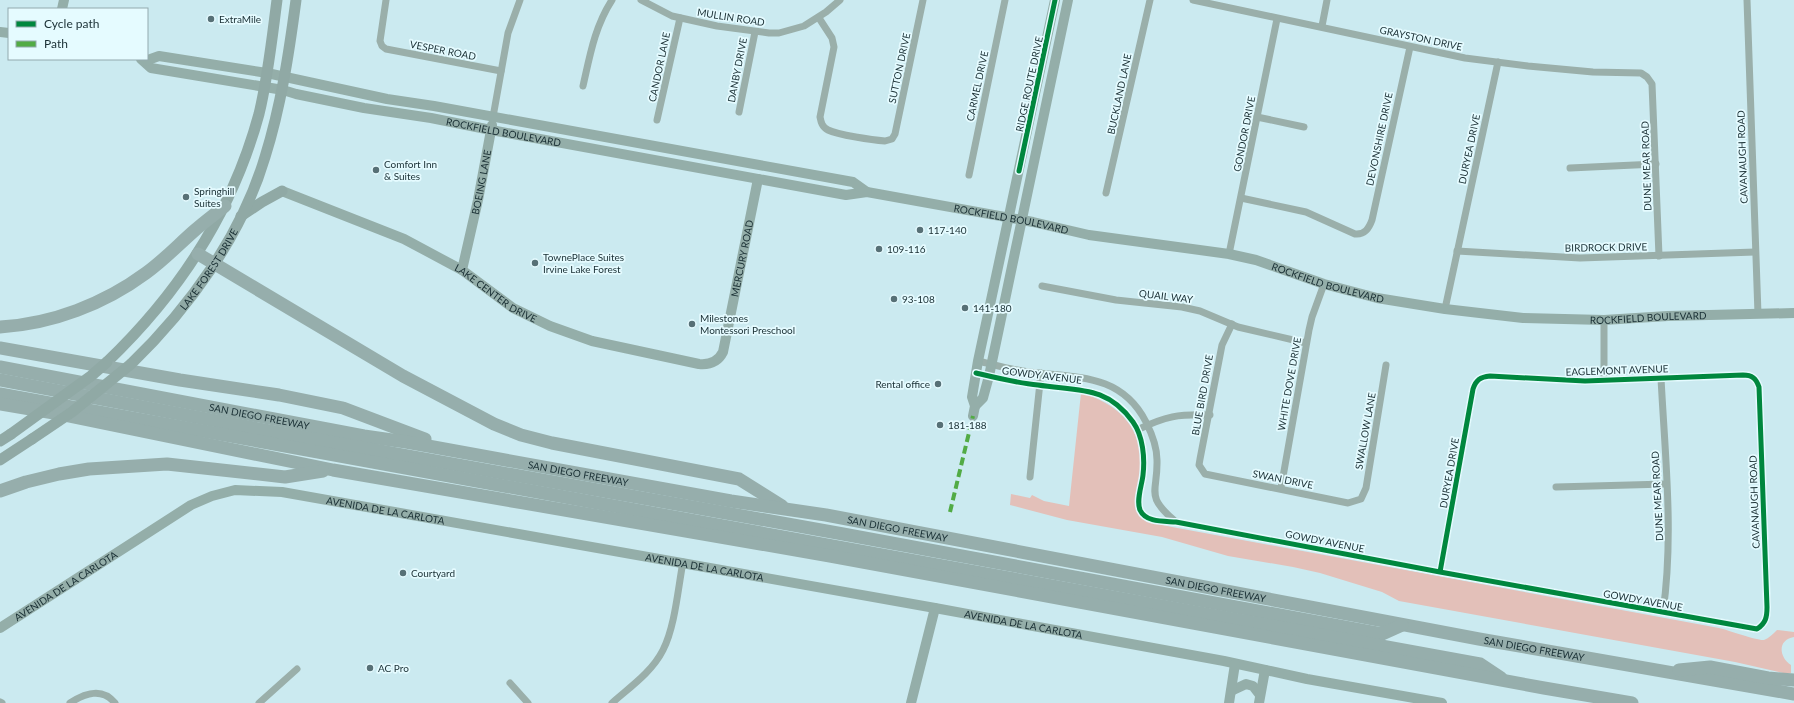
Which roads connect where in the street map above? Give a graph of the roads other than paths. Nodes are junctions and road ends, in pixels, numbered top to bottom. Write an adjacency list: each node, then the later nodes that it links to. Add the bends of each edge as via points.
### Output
1 (277, 0): 26 (main road, LAKE FOREST DRIVE)
2 (296, 0): 28 (main road, LAKE FOREST DRIVE)
3 (386, 0): 25 (street, VESPER ROAD, via 380,41 382,46 390,50)
4 (612, 0): 29 (street, via 595,34)
5 (641, 0): 16 (street, MULLIN ROAD)
6 (840, 0): 17 (street, MULLIN ROAD)
7 (923, 0): 17 (street, SUTTON DRIVE, via 895,134 892,139 885,141 832,131 823,126 820,117 834,47 832,38)
8 (1005, 0): 41 (street, CARMEL DRIVE)
9 (1056, 0): 49 (main road, RIDGE ROUTE DRIVE)
10 (1068, 0): 50 (main road, RIDGE ROUTE DRIVE)
11 (1150, 0): 45 (street, BUCKLAND LANE)
12 (1193, 0): 18 (street, GRAYSTON DRIVE)
13 (1327, 0): 19 (street)
14 (1747, 0): 52 (street, CAVANAUGH ROAD)
15 (517, 1): 25 (street, BOEING LANE)
16 (680, 18): 20 (street, MULLIN ROAD); 35 (street, CANDOR LANE)
17 (819, 18): 20 (street, MULLIN ROAD, via 784,32)
18 (1277, 19): 19 (street, GRAYSTON DRIVE); 34 (street, GONDOR DRIVE)
19 (1322, 26): 21 (street, GRAYSTON DRIVE)
20 (755, 32): 32 (street, DANBY DRIVE)
21 (1410, 47): 24 (street, GRAYSTON DRIVE); 46 (street, DEVONSHIRE DRIVE, via 1372,220 1363,233 1355,234 1306,212)
22 (148, 59): 26 (main road, ROCKFIELD BOULEVARD, via 158,56)
23 (143, 60): 30 (main road, ROCKFIELD BOULEVARD, via 151,68)
24 (1498, 62): 27 (street, GRAYSTON DRIVE, via 1593,72 1641,73); 51 (street, DURYEA DRIVE)
25 (501, 71): 33 (street, BOEING LANE)
26 (267, 73): 28 (main road, ROCKFIELD BOULEVARD); 30 (main road, LAKE FOREST DRIVE)
27 (1648, 77): 38 (street, DUNE MEAR ROAD, via 1653,93)
28 (285, 78): 31 (main road, LAKE FOREST DRIVE); 33 (main road, ROCKFIELD BOULEVARD)
29 (584, 86)
30 (263, 87): 31 (main road, ROCKFIELD BOULEVARD); 47 (main road, LAKE FOREST DRIVE, via 258,114 243,163)
31 (283, 90): 37 (main road, ROCKFIELD BOULEVARD, via 364,108); 48 (main road, LAKE FOREST DRIVE, via 265,158)
32 (739, 112)
33 (493, 117): 37 (main road, BOEING LANE); 39 (main road, ROCKFIELD BOULEVARD)
34 (1257, 117): 36 (street); 46 (street, GONDOR DRIVE)
35 (657, 120)
36 (1304, 128)
37 (491, 130): 42 (main road, ROCKFIELD BOULEVARD); 57 (main road, BOEING LANE)
38 (1656, 164): 40 (street); 55 (street, DUNE MEAR ROAD)
39 (770, 168): 42 (main road); 44 (main road, ROCKFIELD BOULEVARD, via 853,182)
40 (1570, 168)
41 (969, 176)
42 (758, 179): 44 (main road, ROCKFIELD BOULEVARD, via 846,195); 68 (main road, MERCURY ROAD, via 723,352)
43 (282, 191): 48 (main road); 57 (main road, LAKE CENTER DRIVE, via 404,239)
44 (867, 192): 49 (main road, ROCKFIELD BOULEVARD)
45 (1106, 193)
46 (1241, 198): 54 (street, GONDOR DRIVE)
47 (225, 206): 53 (main road, LAKE FOREST DRIVE); 65 (highway, via 194,230 160,262 120,290 63,315 32,323)
48 (240, 216): 56 (main road, LAKE FOREST DRIVE)
49 (1010, 218): 50 (main road, ROCKFIELD BOULEVARD); 69 (main road, RIDGE ROUTE DRIVE)
50 (1022, 220): 54 (main road, ROCKFIELD BOULEVARD, via 1089,236); 70 (main road, RIDGE ROUTE DRIVE)
51 (1458, 252): 55 (street, BIRDROCK DRIVE, via 1550,258); 60 (street, DURYEA DRIVE)
52 (1755, 252): 55 (street, BIRDROCK DRIVE); 62 (street, CAVANAUGH ROAD)
53 (198, 254): 56 (highway); 91 (main road, LAKE FOREST DRIVE, bridge, via 143,324 107,362 85,381)
54 (1229, 254): 58 (main road, ROCKFIELD BOULEVARD, via 1256,260)
55 (1659, 256)
56 (214, 263): 93 (main road, LAKE FOREST DRIVE, bridge, via 182,309 131,364 72,412); 102 (highway, via 403,376 501,427 552,443 739,479)
57 (462, 270): 68 (main road, LAKE CENTER DRIVE, via 513,308 571,334 592,341 699,364)
58 (1324, 284): 60 (main road, ROCKFIELD BOULEVARD, via 1376,298); 66 (street, WHITE DOVE DRIVE, via 1312,317)
59 (1042, 286): 64 (street, QUAIL WAY, via 1116,300 1182,307 1200,311)
60 (1444, 309): 63 (main road, ROCKFIELD BOULEVARD, via 1523,318)
61 (1794, 313): 62 (main road, ROCKFIELD BOULEVARD)
62 (1758, 314): 63 (main road, ROCKFIELD BOULEVARD)
63 (1604, 320): 80 (street)
64 (1232, 324): 66 (street, QUAIL WAY); 87 (street, BLUE BIRD DRIVE, via 1222,345)
65 (0, 327)
66 (1306, 344): 99 (street, WHITE DOVE DRIVE)
67 (0, 348): 92 (highway, via 343,408)
68 (717, 360)
69 (978, 361): 70 (street, GOWDY AVENUE); 73 (main road, RIDGE ROUTE DRIVE)
70 (991, 364): 74 (street, GOWDY AVENUE); 75 (main road, RIDGE ROUTE DRIVE)
71 (1386, 365): 101 (street, SWALLOW LANE, via 1366,488)
72 (0, 367): 92 (highway, SAN DIEGO FREEWAY, via 357,435)
73 (976, 373): 75 (street, GOWDY AVENUE); 84 (main road, RIDGE ROUTE DRIVE, via 972,397)
74 (1041, 373): 81 (street); 89 (street, GOWDY AVENUE, via 1076,376 1107,384 1134,403)
75 (989, 376): 81 (street, GOWDY AVENUE); 84 (main road, RIDGE ROUTE DRIVE, via 983,398)
76 (1661, 378): 78 (street, EAGLEMONT AVENUE, via 1749,375); 80 (street, EAGLEMONT AVENUE); 97 (street, DUNE MEAR ROAD)
77 (1478, 379): 80 (street, EAGLEMONT AVENUE, via 1490,376 1566,381); 105 (street, DURYEA DRIVE, via 1473,389)
78 (1756, 379): 109 (street, CAVANAUGH ROAD, via 1759,387 1767,607)
79 (0, 380): 108 (highway, via 290,436 827,531 1382,634)
80 (1604, 380)
81 (1040, 386): 90 (street, GOWDY AVENUE, via 1086,390 1099,394 1122,409 1134,422); 96 (street)
82 (0, 394): 116 (highway, via 1480,664)
83 (0, 404): 86 (highway)
84 (975, 406): 88 (main road)
85 (0, 413): 86 (highway)
86 (54, 413): 94 (highway)
87 (1210, 415): 89 (street, via 1177,415); 95 (street, BLUE BIRD DRIVE, via 1199,466)
88 (973, 416)
89 (1147, 425): 90 (street); 103 (street, GOWDY AVENUE, via 1156,444 1158,460 1155,496 1163,511)
90 (1137, 430): 103 (street, GOWDY AVENUE, via 1144,457 1140,511 1157,521)
91 (0, 441)
92 (456, 451): 102 (highway, SAN DIEGO FREEWAY, via 731,501)
93 (0, 460)
94 (333, 470): 100 (highway, via 285,477 166,464 89,469 33,480); 116 (highway, via 837,558)
95 (1201, 471): 99 (street, SWAN DRIVE)
96 (1030, 477)
97 (1666, 484): 98 (street); 107 (street, DUNE MEAR ROAD, via 1669,557)
98 (1556, 487)
99 (1281, 488): 101 (street, SWAN DRIVE, via 1348,503)
100 (0, 491)
101 (1361, 499)
102 (787, 508): 108 (highway, SAN DIEGO FREEWAY)
103 (1176, 522): 105 (street, GOWDY AVENUE)
104 (682, 562): 106 (main road, AVENIDA DE LA CARLOTA); 110 (main road, AVENIDA DE LA CARLOTA, via 282,492 235,490 190,505); 126 (street, via 670,630 664,648 650,669)
105 (1440, 572): 107 (street, GOWDY AVENUE)
106 (935, 608): 111 (main road, AVENIDA DE LA CARLOTA); 127 (main road)
107 (1663, 612): 109 (street, GOWDY AVENUE, via 1751,629)
108 (1402, 625): 114 (highway, SAN DIEGO FREEWAY)
109 (1764, 625)
110 (0, 628)
111 (1235, 664): 113 (main road, AVENIDA DE LA CARLOTA); 120 (main road)
112 (297, 670): 124 (street)
113 (1264, 670): 121 (main road); 128 (main road, AVENIDA DE LA CARLOTA)
114 (1662, 671): 115 (highway, via 1710,667); 119 (highway, SAN DIEGO FREEWAY)
115 (1794, 680)
116 (1506, 681): 118 (highway)
117 (510, 683): 125 (street)
118 (1544, 688): 129 (highway); 130 (highway)
119 (1794, 694)
120 (1230, 699): 121 (main road, via 1246,684 1253,686)
121 (1260, 699)
122 (70, 703): 123 (street, via 95,692 104,694)
123 (115, 703)
124 (259, 703)
125 (528, 703)
126 (612, 703)
127 (911, 703)
128 (1442, 703)
129 (1574, 703)
130 (1632, 703)

